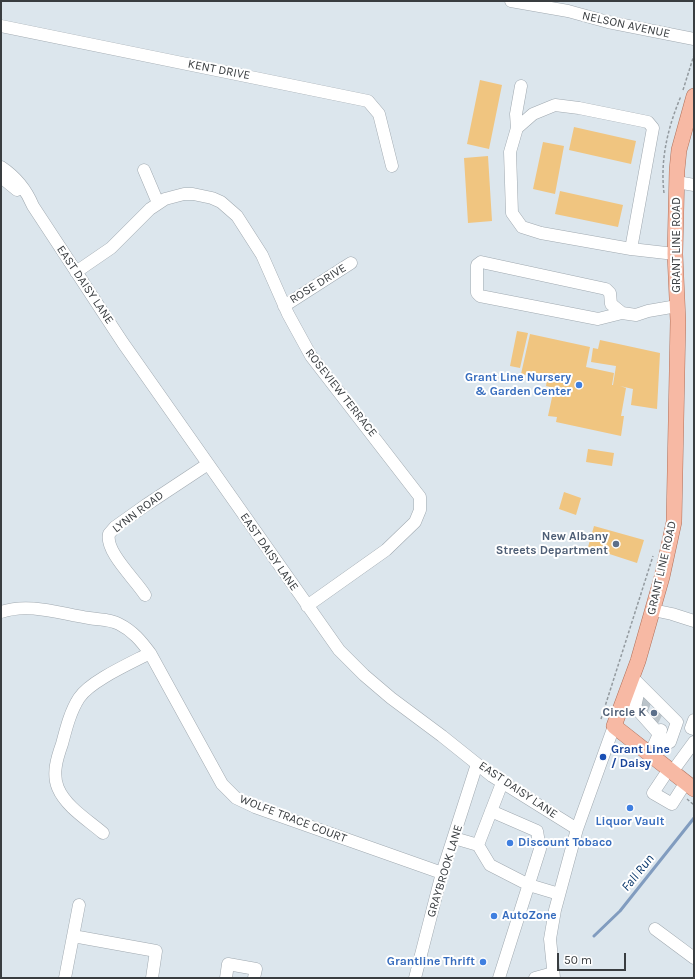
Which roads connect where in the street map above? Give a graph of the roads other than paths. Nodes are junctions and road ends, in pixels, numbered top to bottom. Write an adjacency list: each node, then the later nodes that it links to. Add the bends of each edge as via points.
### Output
1 (510, 1): 2 (street, NELSON AVENUE)
2 (569, 6): 4 (street, NELSON AVENUE, via 608,22)
3 (1, 26): 8 (street, KENT DRIVE, via 368,101 379,114)
4 (694, 39)
5 (522, 86): 7 (street, via 516,114)
6 (694, 96): 12 (main road, GRANT LINE ROAD, via 679,150)
7 (517, 128): 16 (street, via 510,152 512,213 522,227 541,233); 16 (street, via 533,114 555,105 648,122 653,128)
8 (392, 166)
9 (1, 167): 15 (street, EAST DAISY LANE, via 14,176)
10 (144, 170): 14 (street)
11 (1, 177): 15 (street, EAST DAISY LANE)
12 (677, 182): 13 (street); 17 (main road, GRANT LINE ROAD)
13 (694, 185)
14 (158, 203): 19 (street, ROSEVIEW TERRACE, via 111,248); 20 (street, ROSEVIEW TERRACE, via 165,198 193,194 212,198 230,209 262,255)
15 (33, 206): 19 (street, EAST DAISY LANE)
16 (631, 249): 17 (street)
17 (675, 254): 21 (main road, GRANT LINE ROAD)
18 (351, 263): 20 (street, ROSE DRIVE)
19 (76, 272): 23 (street, EAST DAISY LANE)
20 (284, 306): 25 (street, ROSEVIEW TERRACE, via 311,356 420,497 420,510 415,522 386,550)
21 (677, 306): 22 (street, via 636,315); 26 (main road, GRANT LINE ROAD, via 674,522)
22 (622, 313): 22 (street, via 611,304 610,293 606,289 481,262 477,265 477,293 480,296 598,319)
23 (208, 464): 24 (street, LYNN ROAD, via 108,534 114,552); 25 (street, EAST DAISY LANE)
24 (145, 595)
25 (307, 606): 37 (street, EAST DAISY LANE, via 339,650 364,675)
26 (653, 610): 28 (street); 30 (main road, GRANT LINE ROAD)
27 (1, 612): 29 (street, WOLFE TRACE COURT, via 36,608 109,620 135,635)
28 (694, 621)
29 (150, 653): 43 (street, via 85,691 75,704 58,755 56,781 62,795); 46 (street, WOLFE TRACE COURT, via 211,766 222,784 236,798)
30 (642, 688): 32 (main road, GRANT LINE ROAD); 33 (street, via 635,708); 33 (street, via 677,722 670,742 667,743)
31 (694, 720): 34 (street, via 691,728)
32 (608, 723): 36 (main road); 42 (street, GRANT LINE ROAD)
33 (655, 728): 36 (street)
34 (694, 729)
35 (694, 742): 38 (street)
36 (650, 754): 38 (main road)
37 (477, 764): 39 (street, EAST DAISY LANE); 44 (street, GRAYBROOK LANE)
38 (671, 771): 40 (main road); 40 (street, via 653,793 672,804)
39 (502, 783): 41 (street); 42 (street, EAST DAISY LANE)
40 (689, 790)
41 (491, 811): 45 (street); 47 (street, via 538,831 540,849)
42 (577, 829): 48 (street, GRANT LINE ROAD)
43 (103, 833)
44 (454, 838): 45 (street); 46 (street, GRAYBROOK LANE)
45 (478, 845): 47 (street, via 490,865)
46 (442, 873): 58 (street, GRAYBROOK LANE)
47 (529, 885): 48 (street); 59 (street)
48 (559, 894): 53 (street, GRANT LINE ROAD, via 550,939)
49 (79, 904): 51 (street)
50 (655, 929): 52 (street)
51 (73, 936): 54 (street); 55 (street, via 156,951)
52 (694, 958)
53 (553, 976): 60 (street)
54 (65, 978)
55 (152, 978)
56 (226, 978): 57 (street, via 228,964 256,969)
57 (254, 978)
58 (414, 978)
59 (499, 978)
60 (535, 978)

